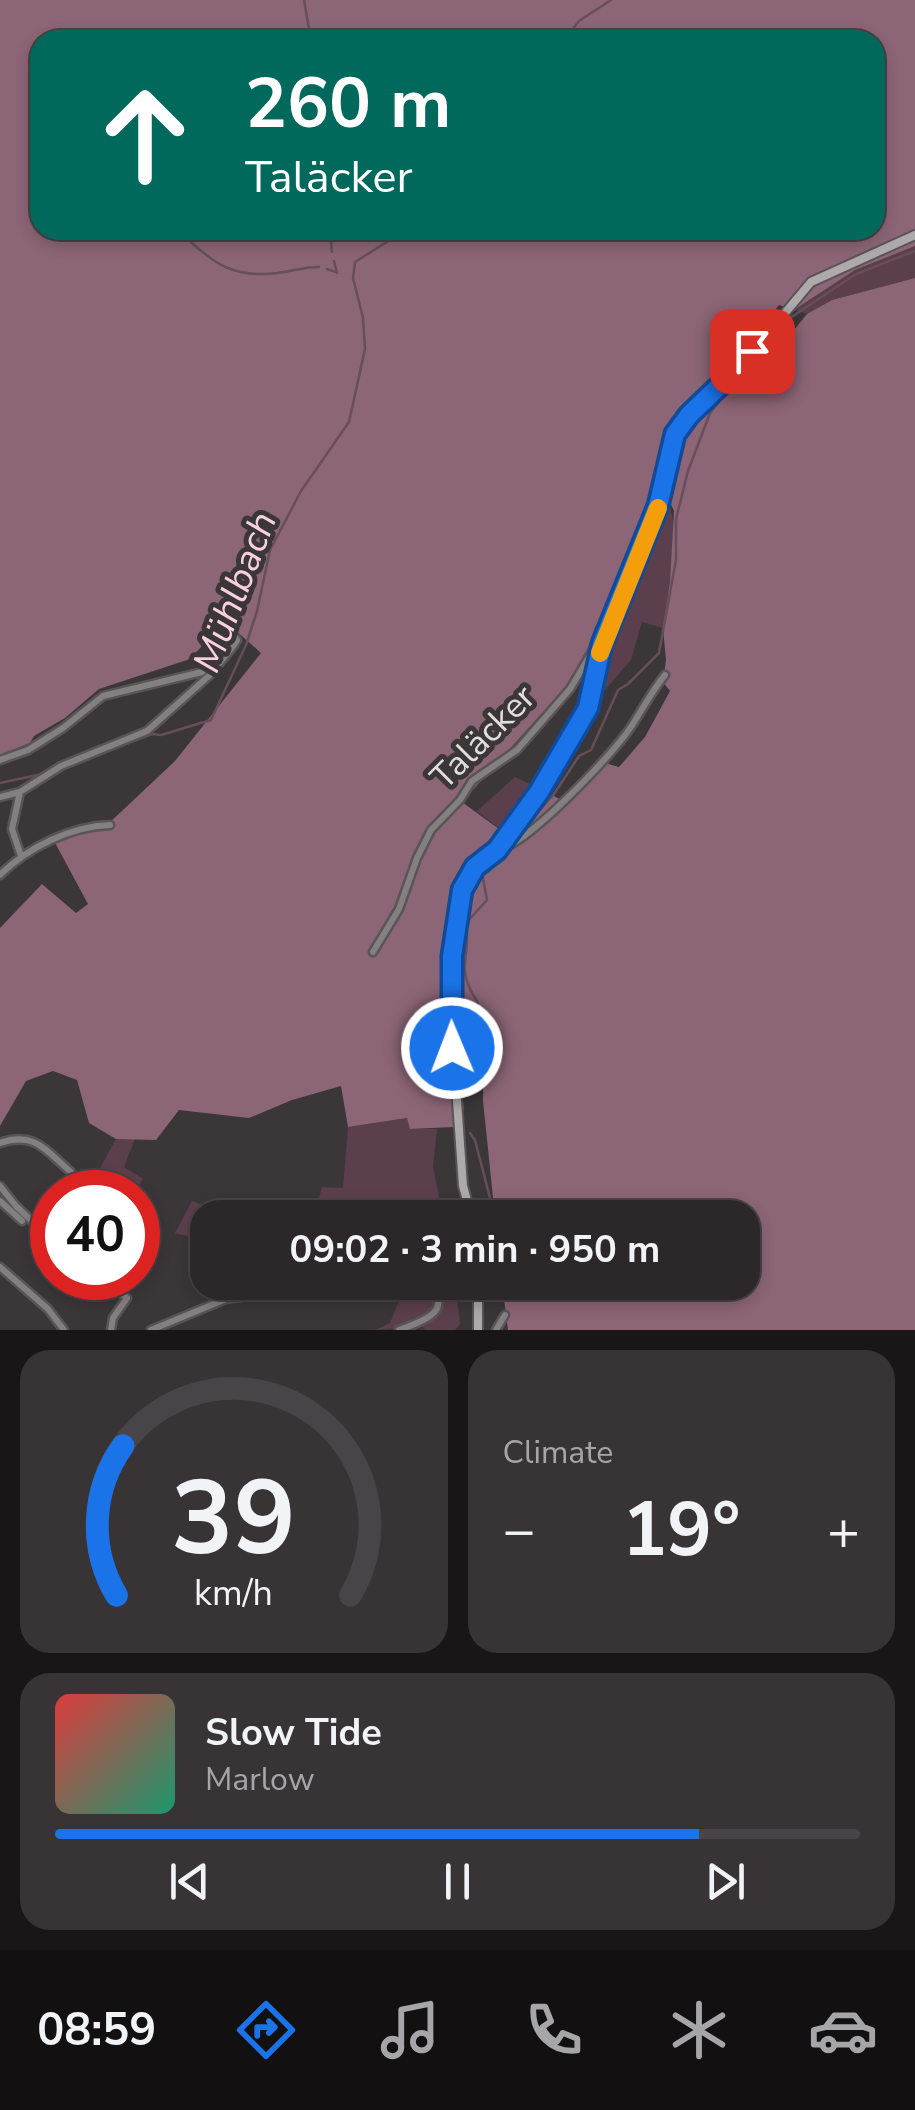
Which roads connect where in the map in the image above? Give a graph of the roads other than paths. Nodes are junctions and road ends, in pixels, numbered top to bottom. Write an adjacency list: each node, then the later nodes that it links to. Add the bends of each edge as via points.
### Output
1 (915, 235): 2 (street, via 811,282 770,336 689,415 675,434 658,506)
2 (608, 630): 8 (street, Taläcker, via 588,708); 11 (street, Taläcker, via 600,630 570,688 516,750 472,781 431,830 399,908)
3 (665, 674): 8 (street, via 604,759 532,831)
4 (0, 760): 5 (street, via 28,750 103,696 202,672 237,640 211,674 146,731 61,766)
5 (20, 792): 6 (street); 9 (street, via 12,829)
6 (0, 798)
7 (110, 826): 9 (street, via 80,830)
8 (497, 850): 15 (street, Taläcker, via 475,867 462,890 452,956 455,1098)
9 (20, 856): 10 (street)
10 (0, 876)
11 (372, 952)
12 (0, 1143): 13 (street, via 22,1136)
13 (69, 1170)
14 (0, 1186): 17 (street)
15 (467, 1200)
16 (0, 1201): 18 (street)
17 (30, 1219)
18 (22, 1221)
19 (0, 1267): 25 (street)
20 (126, 1300): 26 (street)
21 (237, 1300): 27 (street)
22 (438, 1300): 28 (street, via 427,1319)
23 (478, 1300): 29 (street)
24 (504, 1315): 30 (street)
25 (64, 1330)
26 (111, 1330)
27 (151, 1330)
28 (399, 1330)
29 (478, 1330)
30 (496, 1330)

